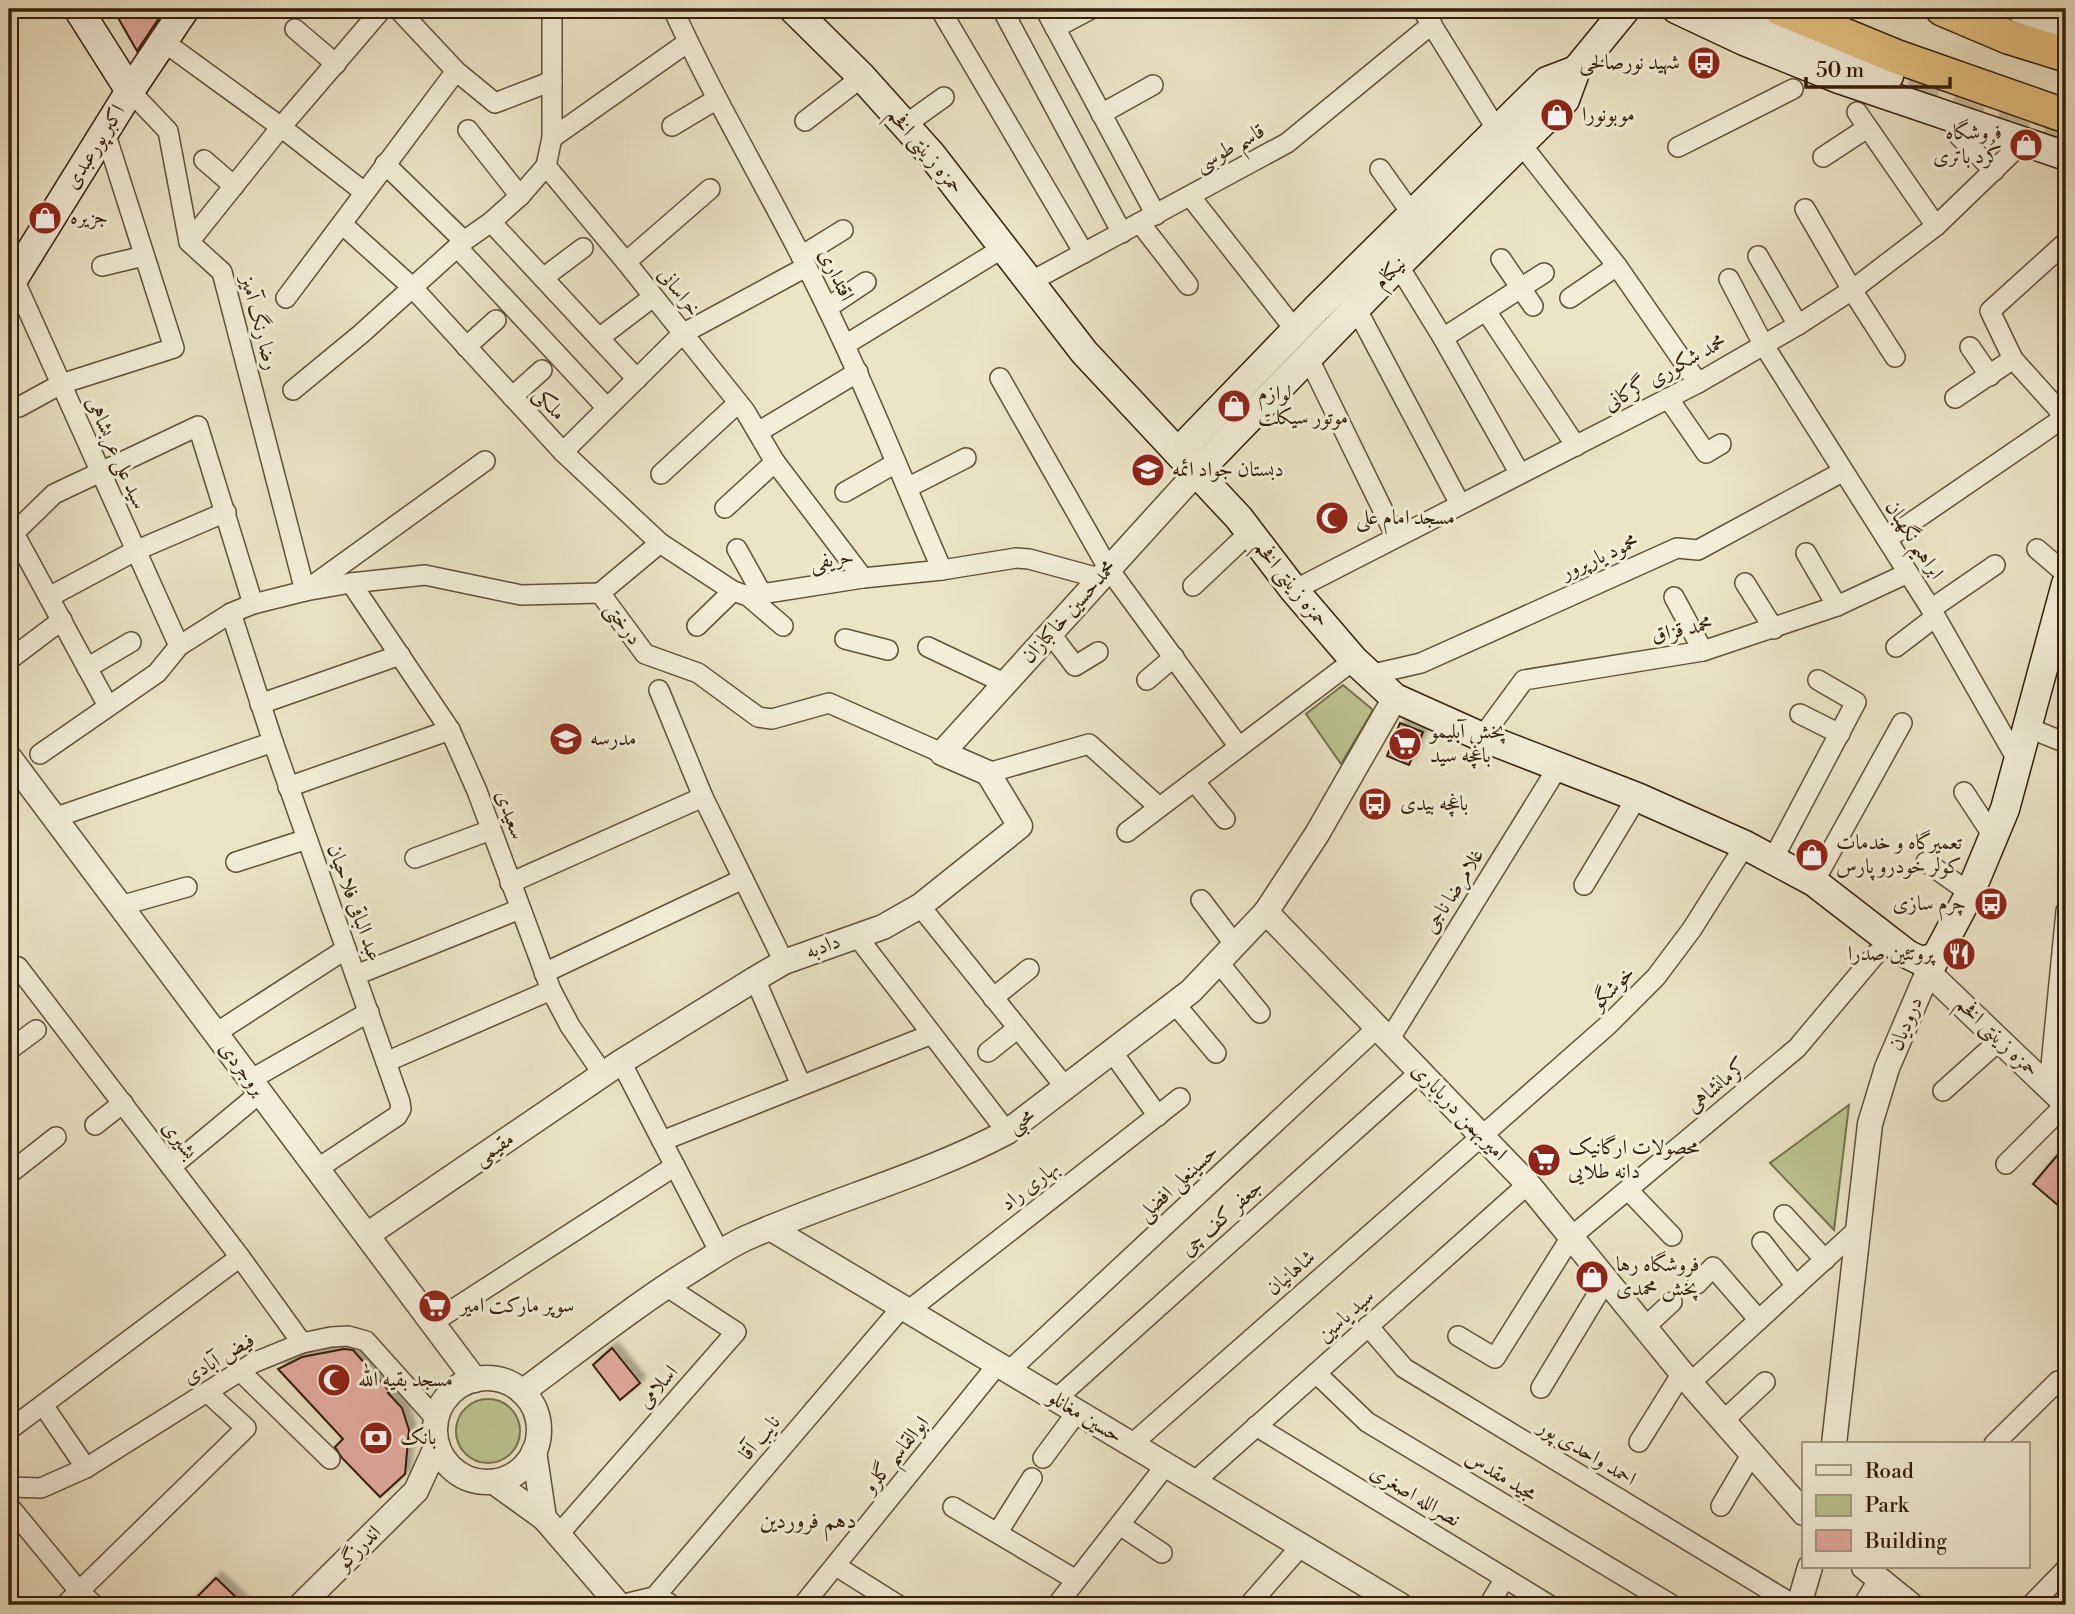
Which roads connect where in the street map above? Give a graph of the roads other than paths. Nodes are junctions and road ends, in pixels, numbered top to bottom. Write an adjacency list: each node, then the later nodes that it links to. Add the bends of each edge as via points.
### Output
1 (78, 9): 31 (main road)
2 (185, 9): 22 (main road, اکبر پورعبدی)
3 (382, 9): 25 (street)
4 (398, 9): 26 (street)
5 (552, 9): 28 (street)
6 (673, 9): 23 (street, اقتداری)
7 (793, 9): 27 (main road, حمزه زینتی افخم)
8 (940, 9): 73 (street)
9 (1002, 9): 67 (street)
10 (1045, 9): 20 (street)
11 (1091, 9): 20 (street)
12 (1626, 9): 43 (main road, نیکنام, via 1576,70 1547,81)
13 (1676, 9): 46 (main road, via 1839,79)
14 (1730, 9): 45 (main road, via 1952,101)
15 (1781, 9): 35 (highway, via 1895,56)
16 (1942, 9): 24 (highway)
17 (2020, 9): 19 (main road)
18 (1427, 17): 43 (street); 59 (street, قاسم طوسی, via 1287,143)
19 (2066, 24)
20 (1055, 28): 34 (street)
21 (295, 29): 25 (street)
22 (164, 42): 31 (main road, اکبر پورعبدی); 39 (street)
23 (688, 42): 33 (street, اقتداری); 44 (street)
24 (2066, 55)
25 (336, 64): 39 (street)
26 (456, 71): 28 (street, via 495,103); 51 (street)
27 (862, 77): 36 (street); 37 (main road, حمزه زینتی افخم)
28 (552, 81): 44 (street)
29 (1153, 85): 34 (street)
30 (1793, 89): 47 (street)
31 (130, 91): 41 (main road, اکبر پورعبدی); 68 (street, via 168,131)
32 (944, 97): 37 (street)
33 (717, 99): 38 (street); 78 (street, اقتداری)
34 (1101, 114): 62 (street)
35 (2066, 116)
36 (805, 121)
37 (905, 125): 72 (main road, حمزه زینتی افخم)
38 (672, 126)
39 (281, 127): 55 (street); 57 (street)
40 (468, 130): 58 (street)
41 (105, 132): 74 (street); 85 (main road, اکبر پورعبدی)
42 (1959, 136): 54 (street)
43 (1509, 137): 61 (main road, نیکنام); 79 (main road, نیکنام); 81 (street)
44 (552, 138): 52 (street)
45 (2066, 138)
46 (2023, 142): 48 (main road); 54 (street, محمد شکوری گرکانی)
47 (1678, 147)
48 (2066, 156)
49 (1823, 157): 65 (street, via 1862,120)
50 (204, 160): 55 (street)
51 (385, 164): 57 (street); 69 (street)
52 (546, 166): 58 (street); 77 (street, خراسانی)
53 (1380, 169): 61 (street)
54 (1994, 171): 65 (street, محمد شکوری گرکانی)
55 (234, 186): 68 (street)
56 (710, 188): 77 (street)
57 (363, 192): 64 (street)
58 (520, 196): 63 (street)
59 (1190, 196): 62 (street, قاسم طوسی); 101 (street)
60 (1805, 209): 91 (street)
61 (1412, 214): 101 (main road, نیکنام)
62 (1148, 219): 67 (street, قاسم طوسی); 88 (street)
63 (491, 222): 69 (street); 83 (street)
64 (342, 224): 89 (street, ملکی); 93 (street)
65 (1936, 226): 91 (street, محمد شکوری گرکانی)
66 (843, 230): 78 (street)
67 (1122, 233): 73 (street, قاسم طوسی)
68 (189, 242): 165 (street, رضا رنگ آمیز, via 222,272)
69 (461, 244): 89 (street); 125 (street)
70 (2064, 244): 111 (street, via 1990,311)
71 (583, 248): 83 (street)
72 (1003, 248): 87 (main road, حمزه زینتی افخم); 106 (street)
73 (1084, 253): 87 (street, قاسم طوسی)
74 (144, 256): 80 (street); 118 (street, via 174,348)
75 (1758, 256): 100 (street)
76 (1501, 259): 90 (street)
77 (626, 261): 92 (street, خراسانی)
78 (804, 261): 96 (street, اقتداری); 102 (street)
79 (1398, 265): 97 (main road, نیکنام); 104 (street)
80 (102, 266)
81 (1617, 266): 94 (street); 117 (street)
82 (1544, 273): 90 (street)
83 (543, 278): 103 (street)
84 (1729, 279): 105 (street, ابراهیم نگهبان)
85 (11, 281): 118 (street, سید علی عربشاهی)
86 (866, 282): 96 (street)
87 (1030, 282): 134 (main road, حمزه زینتی افخم, via 1084,352)
88 (1188, 285)
89 (412, 288): 107 (street, ملکی); 119 (street)
90 (1521, 288): 95 (street); 98 (street)
91 (1852, 290): 100 (street, محمد شکوری گرکانی); 110 (street)
92 (653, 297): 102 (street, خراسانی); 103 (street)
93 (286, 298)
94 (1570, 298)
95 (1533, 306)
96 (827, 308): 106 (street, اقتداری)
97 (1356, 308): 109 (main road, نیکنام); 142 (street)
98 (1486, 311): 104 (street); 129 (street)
99 (496, 320): 107 (street)
100 (1798, 325): 105 (street, محمد شکوری گرکانی)
101 (1296, 331): 134 (main road, نیکنام)
102 (682, 334): 116 (street); 123 (street, خراسانی)
103 (599, 338): 116 (street)
104 (1443, 338): 139 (street)
105 (1763, 344): 117 (street, محمد شکوری گرکانی); 137 (street, ابراهیم نگهبان)
106 (845, 345): 113 (street, اقتداری)
107 (466, 346): 120 (street, ملکی)
108 (1970, 347): 114 (street)
109 (1308, 357): 134 (main road, نیکنام); 147 (street)
110 (1895, 357)
111 (2013, 359): 114 (street); 126 (street)
112 (542, 370): 120 (street)
113 (858, 372): 127 (street); 135 (street, اقتداری)
114 (1990, 376): 122 (street)
115 (1000, 377): 156 (street)
116 (637, 379): 125 (street)
117 (1698, 383): 121 (street, محمد شکوری گرکانی)
118 (61, 384): 124 (street); 136 (street, سید علی عربشاهی)
119 (293, 390)
120 (512, 397): 130 (street, ملکی)
121 (1668, 398): 128 (street, via 1706,453); 129 (street, محمد شکوری گرکانی)
122 (1955, 398)
123 (738, 402): 127 (street, خراسانی); 138 (street)
124 (19, 407)
125 (607, 408): 130 (street)
126 (2066, 418): 148 (street)
127 (758, 432): 133 (street, خراسانی)
128 (1721, 444)
129 (1576, 446): 139 (street, محمد شکوری گرکانی)
130 (563, 452): 149 (street, ملکی)
131 (966, 458): 140 (street)
132 (485, 461): 165 (street)
133 (775, 462): 143 (street); 159 (street, خراسانی)
134 (1188, 462): 146 (main road, حمزه زینتی افخم); 156 (street, محمدحسین خاکبازان)
135 (896, 463): 140 (street, اقتداری); 141 (street)
136 (100, 471): 144 (street, via 198,426); 145 (street, via 54,494); 152 (street, سید علی عربشاهی)
137 (1842, 472): 148 (street, ابراهیم نگهبان); 192 (street, محمود یارپرور, via 1698,550 1676,548 1421,663)
138 (661, 474)
139 (1520, 474): 142 (street, محمد شکوری گرکانی)
140 (907, 488): 155 (street, اقتداری)
141 (845, 492)
142 (1460, 504): 147 (street, محمد شکوری گرکانی)
143 (725, 508)
144 (226, 512): 152 (street); 170 (street)
145 (11, 528): 168 (street)
146 (1249, 533): 163 (street); 164 (main road, حمزه زینتی افخم)
147 (1396, 537): 164 (street, محمد شکوری گرکانی)
148 (1887, 539): 157 (street, ابراهیم نگهبان)
149 (660, 543): 166 (street); 167 (street)
150 (737, 549): 167 (street)
151 (2037, 549): 158 (street)
152 (135, 551): 168 (street); 182 (street, سید علی عربشاهی)
153 (1806, 553): 171 (street)
154 (1995, 565): 173 (street)
155 (942, 570): 156 (street, حریفی, via 1016,558); 159 (street, حریفی)
156 (1104, 573): 179 (street, محمدحسین خاکبازان); 189 (street)
157 (1908, 573): 171 (street, محمد قزاق); 173 (street, ابراهیم نگهبان)
158 (2066, 574)
159 (863, 578): 167 (street, حریفی)
160 (351, 583): 165 (street, درختی); 166 (street, درختی, via 425,576 521,595); 188 (street, سعیدی)
161 (1745, 583): 178 (street)
162 (2066, 584): 175 (main road, درودیان)
163 (1193, 586)
164 (1294, 590): 192 (main road, حمزه زینتی افخم)
165 (305, 591): 170 (street, درختی)
166 (600, 593): 209 (street, درختی, via 645,654 698,673 758,717 772,719 829,703)
167 (748, 593): 176 (street); 177 (street)
168 (49, 597): 174 (street)
169 (1675, 597): 186 (street)
170 (253, 604): 172 (street, درختی)
171 (1837, 607): 178 (street, محمد قزاق)
172 (230, 613): 182 (street, درختی); 198 (street, عبد الباقی فلاحیان)
173 (1933, 614): 184 (street); 212 (street, ابراهیم نگهبان)
174 (62, 620): 190 (street); 191 (street)
175 (2061, 625): 202 (main road, درودیان)
176 (697, 626)
177 (783, 626)
178 (1774, 629): 186 (street, محمد قزاق)
179 (1050, 633): 187 (street, via 1075,666); 195 (street, محمدحسین خاکبازان)
180 (845, 639): 185 (street)
181 (131, 642): 191 (street)
182 (179, 646): 199 (street, درختی, via 157,673)
183 (928, 647): 195 (street)
184 (1896, 648)
185 (888, 650)
186 (1703, 651): 205 (street, محمد قزاق, via 1524,680)
187 (1098, 652)
188 (400, 655): 198 (street); 203 (street, سعیدی)
189 (1174, 657): 193 (street); 208 (street)
190 (9, 660)
191 (87, 668): 199 (street)
192 (1362, 668): 197 (main road, حمزه زینتی افخم); 208 (street)
193 (1147, 680)
194 (1818, 680): 204 (street, via 1856,702)
195 (1004, 683): 209 (street, محمدحسین خاکبازان)
196 (659, 690): 218 (street)
197 (1395, 698): 205 (main road, حمزه زینتی افخم); 243 (street, محبی)
198 (260, 704): 206 (street, عبد الباقی فلاحیان)
199 (108, 706): 210 (street, درختی)
200 (1800, 714): 204 (street)
201 (1902, 723): 233 (street)
202 (2029, 728): 207 (street); 212 (main road, درودیان)
203 (450, 730): 216 (street); 223 (street, سعیدی)
204 (1840, 734): 229 (street)
205 (1482, 737): 213 (main road, حمزه زینتی افخم)
206 (273, 742): 216 (street, عبد الباقی فلاحیان); 221 (street)
207 (2066, 743)
208 (1239, 747): 215 (street)
209 (942, 753): 214 (street, درختی)
210 (40, 754)
211 (9, 757): 221 (street, بروجردی)
212 (2019, 763): 226 (main road, درودیان)
213 (1558, 766): 219 (main road, حمزه زینتی افخم); 264 (street, غلامرضا ناجی)
214 (988, 773): 220 (street, via 1089,744); 239 (street, دادبه, via 1020,826)
215 (1194, 781): 220 (street); 222 (street)
216 (288, 787): 225 (street, عبد الباقی فلاحیان)
217 (1964, 792): 226 (street)
218 (703, 797): 232 (street); 234 (street)
219 (1637, 797): 227 (main road, حمزه زینتی افخم); 235 (street)
220 (1159, 807): 224 (street)
221 (54, 818): 240 (street, بروجردی)
222 (1224, 819)
223 (491, 830): 228 (street); 234 (street, سعیدی)
224 (1127, 832)
225 (307, 839): 230 (street); 245 (street, عبد الباقی فلاحیان)
226 (1995, 839): 237 (main road, درودیان)
227 (1745, 845): 229 (main road, حمزه زینتی افخم); 283 (street, خوشگو, via 1656,977 1608,1026)
228 (415, 858)
229 (1773, 859): 233 (main road, حمزه زینتی افخم)
230 (236, 862)
231 (1926, 862): 237 (street)
232 (743, 879): 248 (street); 254 (street)
233 (1814, 882): 249 (main road, حمزه زینتی افخم, via 1907,954)
234 (510, 883): 241 (street, سعیدی)
235 (1584, 885)
236 (187, 887): 240 (street)
237 (1970, 892): 249 (main road, درودیان)
238 (1201, 900): 246 (street)
239 (920, 905): 244 (street, دادبه, via 883,927); 256 (street)
240 (120, 906): 262 (street, بروجردی)
241 (520, 909): 252 (street); 254 (street, سعیدی)
242 (2066, 911): 255 (street)
243 (1266, 912): 246 (street, محبی); 264 (street, امیربهمن دریاباری)
244 (856, 935): 248 (street, دادبه); 263 (street)
245 (346, 949): 252 (street, عبد الباقی فلاحیان); 262 (street)
246 (1227, 954): 257 (street, محبی); 259 (street)
247 (1876, 954): 292 (street, کرمانشاهی, via 1797,1048)
248 (784, 962): 253 (street, دادبه)
249 (1932, 964): 265 (street, حمزه زینتی افخم); 295 (street, درودیان, via 1887,1068 1870,1124)
250 (18, 967): 279 (street, بشیری)
251 (1029, 969): 256 (street)
252 (356, 975): 258 (street, عبد الباقی فلاحیان)
253 (755, 979): 271 (street, دادبه); 274 (street)
254 (548, 981): 270 (street); 271 (street, سعیدی, via 570,1026)
255 (2062, 986): 278 (street)
256 (993, 998): 260 (street)
257 (1175, 1004): 268 (street, محبی); 269 (street)
258 (369, 1012): 270 (street, عبد الباقی فلاحیان); 273 (street)
259 (1260, 1013)
260 (1018, 1028): 267 (street); 275 (street)
261 (36, 1030): 266 (street)
262 (216, 1033): 273 (street, بروجردی)
263 (932, 1034): 274 (street); 282 (street)
264 (1383, 1034): 272 (street, امیربهمن دریاباری); 315 (street, حسینعلی افضلی)
265 (2000, 1040): 276 (street); 278 (street, حمزه زینتی افخم)
266 (9, 1051)
267 (988, 1052)
268 (1113, 1053): 275 (street, محبی); 280 (street)
269 (1216, 1053)
270 (386, 1062): 289 (street, عبد الباقی فلاحیان, via 400,1101 397,1116)
271 (612, 1068): 285 (street, سعیدی); 296 (street, مقیمی)
272 (1420, 1072): 283 (street, امیربهمن دریاباری); 325 (street, جعفر کف چی)
273 (255, 1086): 288 (street); 289 (street, بروجردی)
274 (801, 1086): 285 (street)
275 (1066, 1088): 282 (street, محبی)
276 (1943, 1091)
277 (1180, 1098): 280 (street, بهاری راد)
278 (2060, 1098): 286 (street)
279 (123, 1103): 281 (street); 288 (street, بشیری)
280 (1158, 1116): 308 (street, بهاری راد)
281 (95, 1125)
282 (1007, 1132): 294 (street, محبی)
283 (1482, 1136): 291 (street, امیربهمن دریاباری); 335 (street, شاهانیان)
284 (56, 1137): 290 (street)
285 (662, 1141): 287 (street, سعیدی)
286 (2006, 1164)
287 (675, 1166): 300 (street, سعیدی); 310 (street)
288 (172, 1167): 301 (street, بشیری)
289 (317, 1169): 296 (street, بروجردی)
290 (9, 1174)
291 (1528, 1184): 298 (street, امیربهمن دریاباری); 311 (street, سید یاسین)
292 (1628, 1190): 297 (street); 298 (street, کرمانشاهی)
293 (1784, 1215): 302 (street)
294 (770, 1228): 300 (street, محبی); 308 (street, حسین مغانلو)
295 (1858, 1229): 302 (street); 333 (street, درودیان)
296 (367, 1235): 310 (street, بروجردی)
297 (1672, 1236)
298 (1571, 1237): 303 (street, امیربهمن دریاباری); 313 (street, کرمانشاهی, via 1495,1358)
299 (1762, 1242): 306 (street)
300 (720, 1253): 305 (street, محبی)
301 (240, 1257): 314 (street, بشیری); 326 (street)
302 (1825, 1260): 306 (street)
303 (1606, 1280): 312 (street, امیربهمن دریاباری); 322 (street)
304 (1697, 1284): 309 (street, via 1713,1267)
305 (666, 1286): 324 (street, محبی); 354 (street, اسلامی, via 736,1332)
306 (1796, 1286): 309 (street)
307 (1672, 1302): 312 (street)
308 (905, 1309): 315 (street, حسین مغانلو); 366 (street, نایب آقا)
309 (1759, 1320): 318 (street)
310 (432, 1323): 319 (street, بروجردی)
311 (1368, 1326): 317 (street, سید یاسین); 378 (street, احمد واحدی پور, via 1404,1368)
312 (1644, 1328): 318 (street, امیربهمن دریاباری)
313 (1458, 1336)
314 (302, 1342): 316 (street, فیض آبادی); 328 (street, فیض آبادی, via 331,1336 366,1341)
315 (1003, 1368): 325 (street, حسین مغانلو); 358 (street, ابوالقاسم گلرو)
316 (240, 1371): 323 (street, فیض آبادی); 340 (street)
317 (1316, 1373): 330 (street, سید یاسین); 377 (street, مجید مقدس, via 1367,1422)
318 (1686, 1378): 329 (street, امیربهمن دریاباری); 332 (street)
319 (475, 1380): 324 (street, via 508,1383); 328 (street, via 450,1394)
320 (2058, 1381): 334 (street)
321 (1765, 1382): 329 (street)
322 (1541, 1388)
323 (207, 1392): 342 (street, فیض آبادی); 364 (street, via 246,1428)
324 (522, 1392): 337 (street, via 537,1419)
325 (1056, 1399): 327 (street, حسین مغانلو)
326 (43, 1405): 331 (street); 342 (street)
327 (1077, 1412): 335 (street, حسین مغانلو); 339 (street)
328 (436, 1419): 336 (street)
329 (1723, 1421): 338 (street, امیربهمن دریاباری)
330 (1256, 1426): 346 (street, سید یاسین); 362 (street, نصرالله اصغری)
331 (9, 1430)
332 (1639, 1442)
333 (1834, 1442)
334 (1996, 1442)
335 (1132, 1444): 341 (street, حسین مغانلو)
336 (437, 1445): 343 (street, via 443,1458); 348 (street)
337 (534, 1451): 345 (street, via 524,1466); 354 (street)
338 (1751, 1455): 350 (street); 352 (street, امیربهمن دریاباری)
339 (1043, 1458)
340 (330, 1459)
341 (1166, 1465): 346 (street, حسین مغانلو); 353 (street)
342 (86, 1468): 347 (street, فیض آبادی, via 41,1488)
343 (463, 1477): 345 (street); 348 (street)
344 (1032, 1478): 355 (street)
345 (494, 1482): 354 (street)
346 (1194, 1482): 356 (street, حسین مغانلو)
347 (9, 1487)
348 (416, 1491): 365 (street, اندرزگو)
349 (9, 1506): 364 (street)
350 (1721, 1506)
351 (953, 1507): 355 (street)
352 (1802, 1511)
353 (1120, 1525): 357 (street); 363 (street)
354 (552, 1526): 369 (street)
355 (998, 1532): 363 (street)
356 (1301, 1546): 373 (street); 374 (street, حسین مغانلو)
357 (1162, 1553)
358 (836, 1566): 370 (street, ابوالقاسم گلرو); 371 (street)
359 (1810, 1568): 378 (street)
360 (2066, 1569): 381 (street)
361 (1870, 1571): 379 (street); 380 (street)
362 (1504, 1577): 375 (street); 376 (street, نصرالله اصغری)
363 (1076, 1580): 372 (street)
364 (79, 1591): 367 (street); 368 (street)
365 (307, 1603)
366 (650, 1603)
367 (65, 1605)
368 (94, 1605)
369 (619, 1605)
370 (803, 1605)
371 (898, 1605)
372 (1057, 1605)
373 (1249, 1605)
374 (1400, 1605)
375 (1489, 1605)
376 (1549, 1605)
377 (1672, 1605)
378 (1797, 1605)
379 (1863, 1605)
380 (1911, 1605)
381 (2031, 1605)

